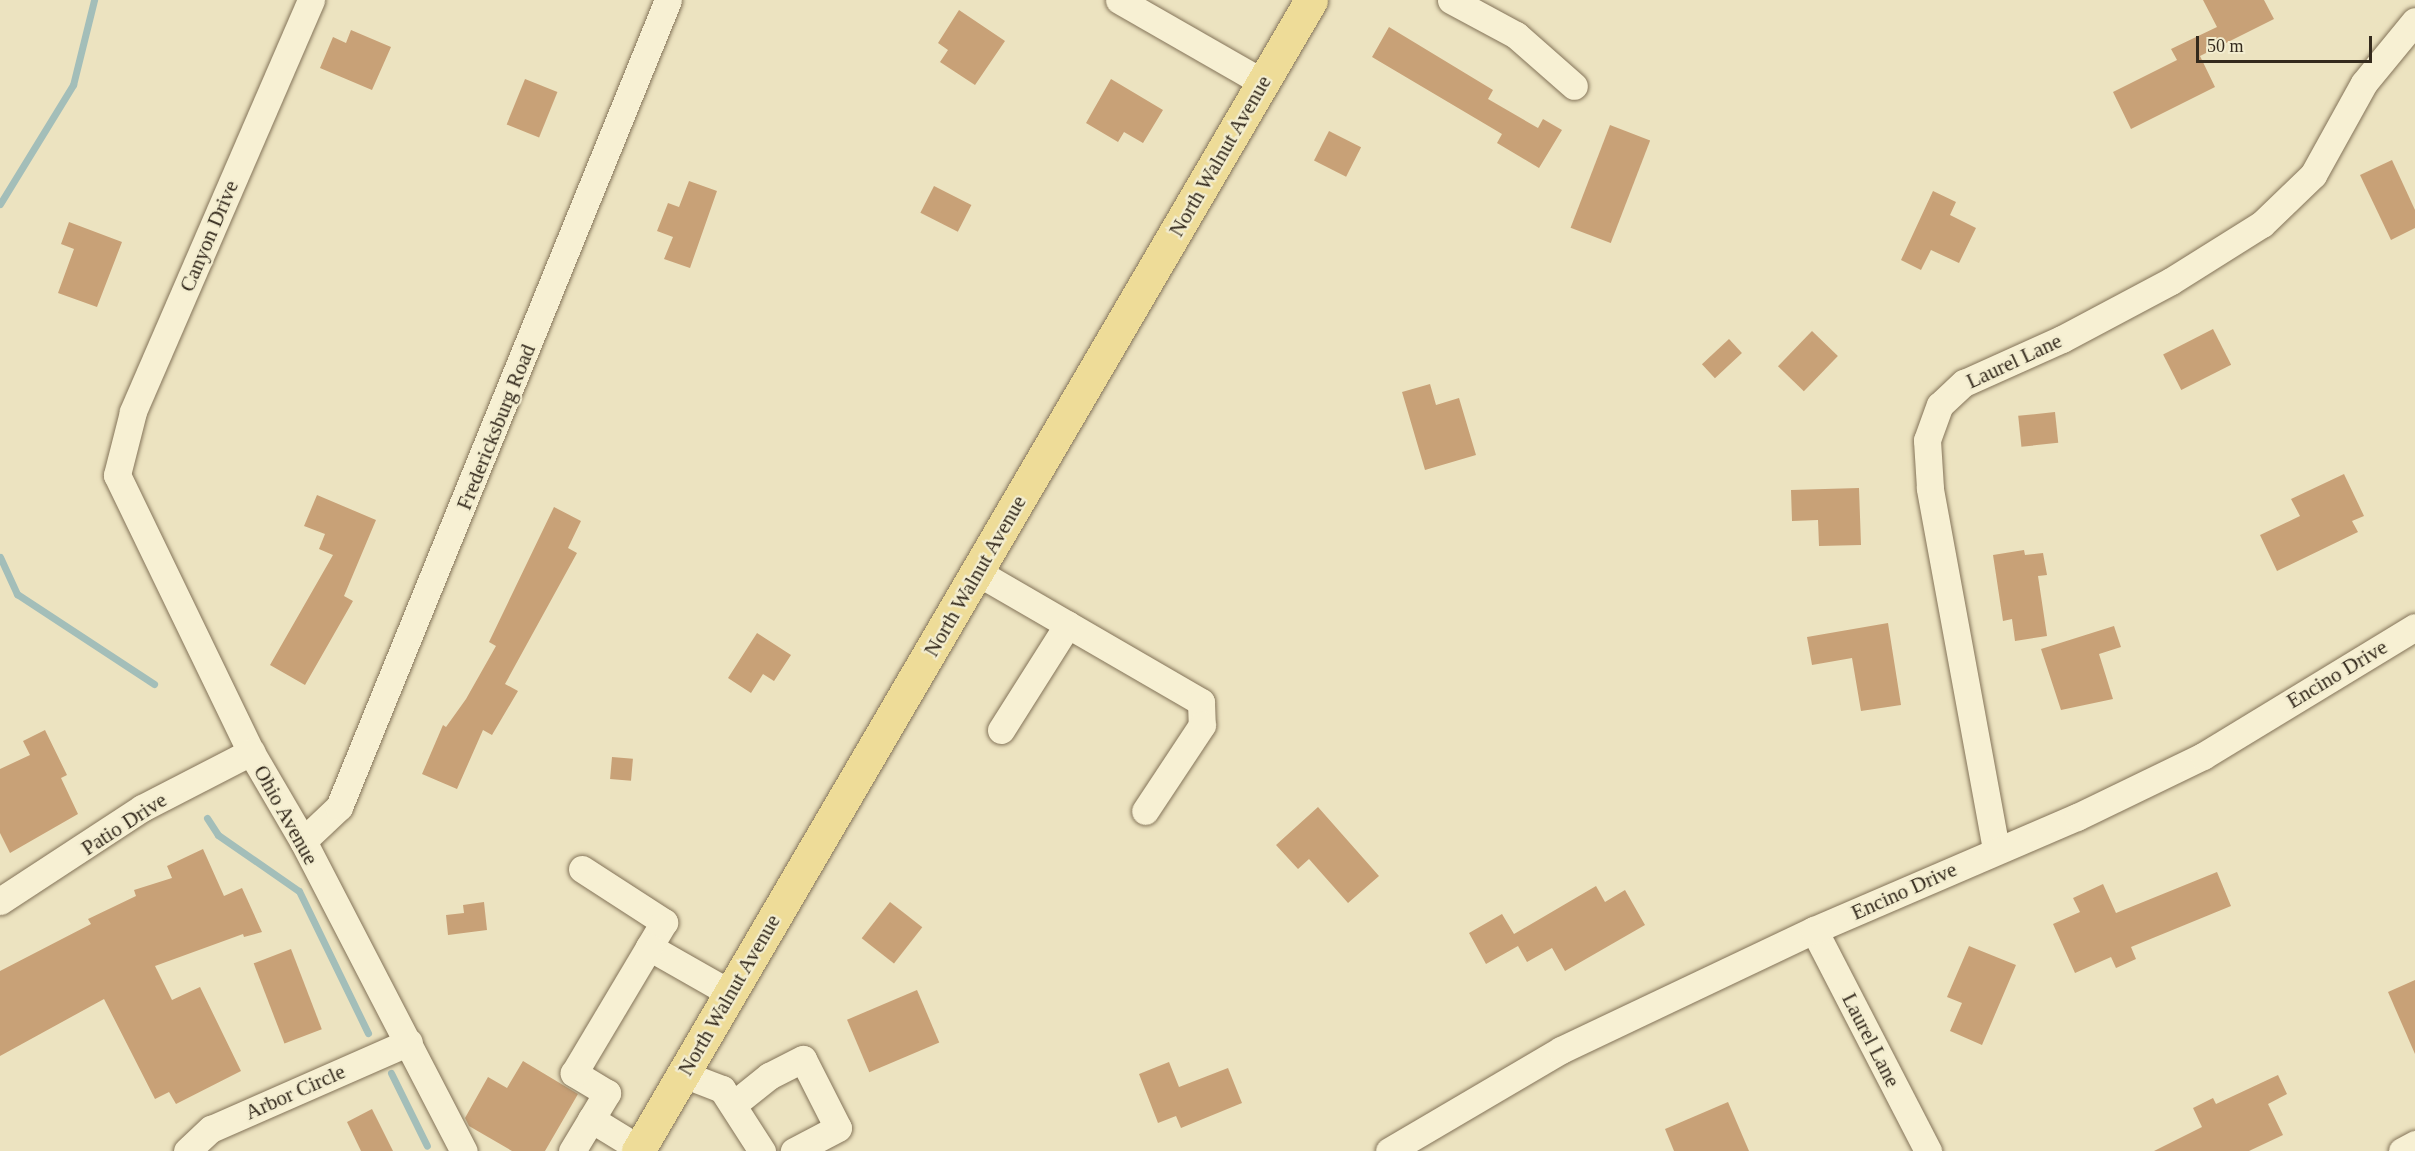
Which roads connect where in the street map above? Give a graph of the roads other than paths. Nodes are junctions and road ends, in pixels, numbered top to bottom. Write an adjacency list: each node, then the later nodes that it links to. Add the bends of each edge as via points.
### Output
1 (311, 0): 9 (street, Canyon Drive, via 133,412)
2 (668, 0): 16 (street, Fredericksburg Road, via 339,807)
3 (1119, 0): 7 (street)
4 (1311, 0): 7 (main road, North Walnut Avenue)
5 (1451, 0): 8 (street, via 1516,35)
6 (2415, 21): 17 (street, Laurel Lane, via 2364,83 2313,175 2262,224 2171,281 2062,339 1964,383 1940,405 1927,440 1930,488)
7 (1262, 82): 10 (main road, North Walnut Avenue)
8 (1574, 87)
9 (117, 475): 14 (street, Ohio Avenue)
10 (977, 572): 11 (street); 22 (main road, North Walnut Avenue)
11 (1068, 624): 13 (street); 15 (street, via 1201,702 1204,708 1202,725)
12 (2415, 627): 17 (street, Encino Drive, via 2203,756 2077,817)
13 (1001, 730)
14 (251, 752): 16 (street, Ohio Avenue); 19 (street, Patio Drive, via 142,808)
15 (1145, 811)
16 (303, 841): 23 (street, Ohio Avenue)
17 (1996, 849): 20 (street, Encino Drive)
18 (582, 869): 21 (street, via 664,922)
19 (0, 902)
20 (1814, 930): 34 (street, Encino Drive, via 1561,1050); 35 (street, Laurel Lane)
21 (649, 947): 22 (street); 26 (street, via 574,1073 607,1093)
22 (730, 993): 24 (main road, North Walnut Avenue)
23 (409, 1042): 29 (street, Arbor Circle, via 211,1129); 30 (street, Ohio Avenue)
24 (683, 1074): 25 (street, via 722,1089); 28 (main road, North Walnut Avenue)
25 (734, 1104): 32 (street); 33 (street, via 769,1076 803,1059 838,1128)
26 (591, 1119): 28 (street); 31 (street)
27 (2415, 1144): 36 (street)
28 (639, 1150)
29 (187, 1151)
30 (464, 1151)
31 (572, 1151)
32 (762, 1151)
33 (794, 1151)
34 (1389, 1151)
35 (1928, 1151)
36 (2402, 1151)

